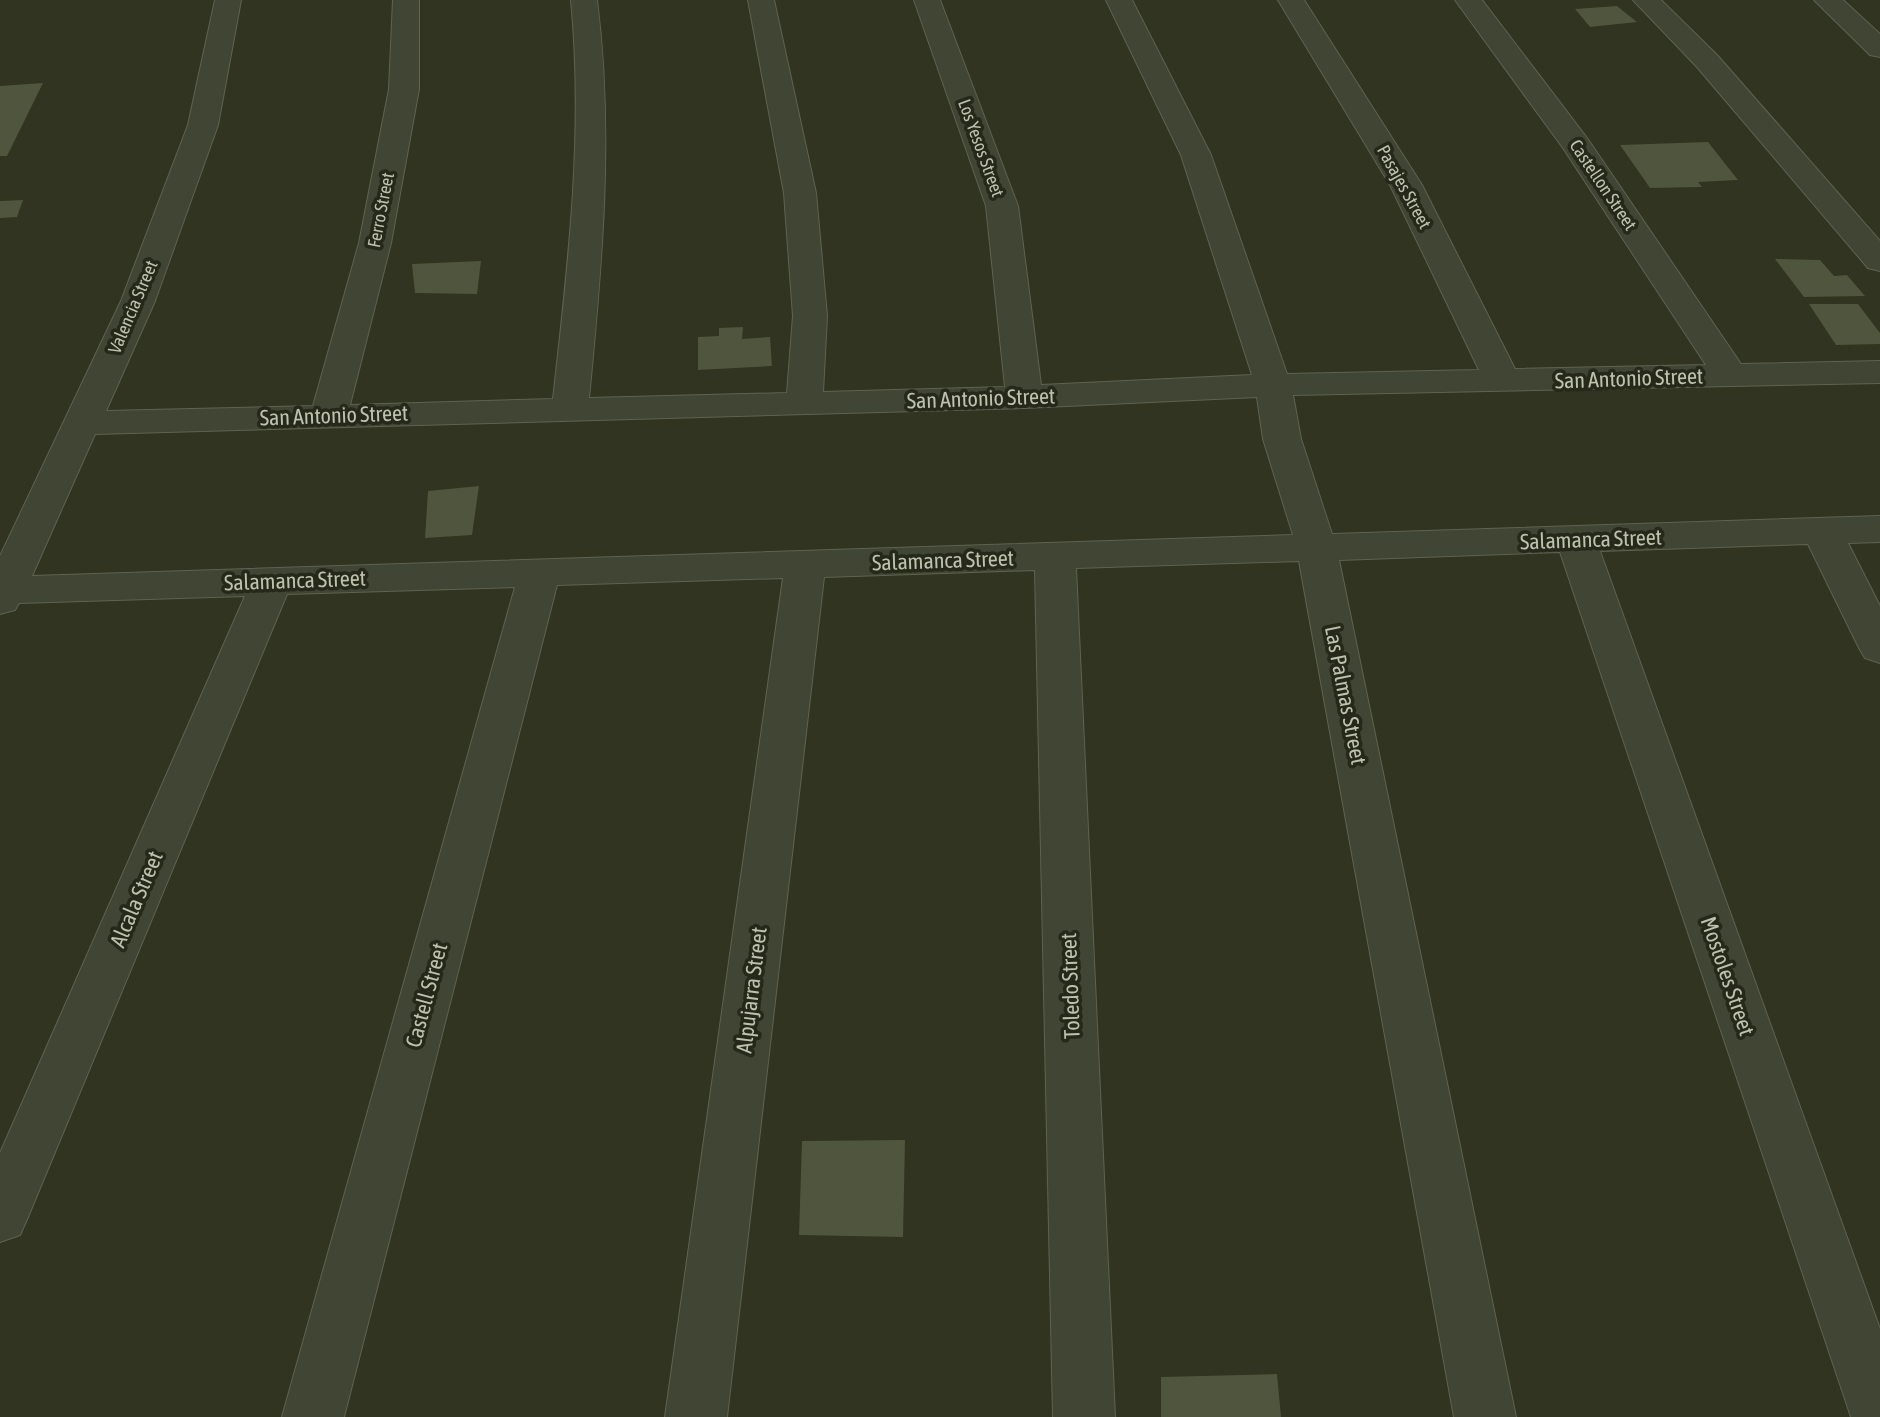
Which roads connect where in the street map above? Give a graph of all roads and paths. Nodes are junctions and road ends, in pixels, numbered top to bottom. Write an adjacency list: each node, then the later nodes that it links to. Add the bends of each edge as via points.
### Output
1 (228, 0): 21 (street, Valencia Street, via 203,125 138,301)
2 (406, 0): 20 (street, Ferro Street, via 404,89 375,243)
3 (584, 0): 19 (street, via 591,62 590,219)
4 (761, 0): 18 (street, via 800,193 810,316)
5 (927, 0): 17 (street, Los Yesos Street, via 1002,206)
6 (1119, 0): 16 (street, Las Palmas Street, via 1196,155)
7 (1291, 0): 15 (street, Pasajes Street, via 1406,185)
8 (1468, 0): 14 (street, Castellon Street, via 1576,144)
9 (1646, 0): 12 (street, via 1707,61)
10 (1827, 0): 11 (street)
11 (1880, 49)
12 (1880, 261)
13 (1880, 372): 14 (street, San Antonio Street)
14 (1731, 376): 15 (street, San Antonio Street)
15 (1503, 382): 16 (street, San Antonio Street)
16 (1273, 385): 17 (street, San Antonio Street); 25 (street, Las Palmas Street, via 1282,439)
17 (1024, 397): 18 (street, San Antonio Street)
18 (804, 403): 19 (street, San Antonio Street)
19 (570, 408): 20 (street, San Antonio Street)
20 (329, 415): 21 (street, San Antonio Street)
21 (83, 423): 30 (street, Valencia Street)
22 (1880, 529): 23 (street, Salamanca Street)
23 (1822, 531): 24 (street, Salamanca Street); 31 (street)
24 (1576, 539): 25 (street, Salamanca Street); 33 (street, Mostoles Street)
25 (1317, 548): 26 (street, Salamanca Street); 37 (street, Las Palmas Street)
26 (1055, 556): 27 (street, Salamanca Street); 36 (street, Toledo Street)
27 (805, 564): 28 (street, Salamanca Street); 35 (street, Alpujarra Street)
28 (540, 572): 29 (street, Salamanca Street); 34 (street, Castell Street)
29 (272, 581): 30 (street, Salamanca Street); 32 (street, Alcala Street)
30 (3, 595)
31 (1880, 648)
32 (0, 1217)
33 (1880, 1414)
34 (313, 1417)
35 (696, 1417)
36 (1084, 1417)
37 (1485, 1417)

